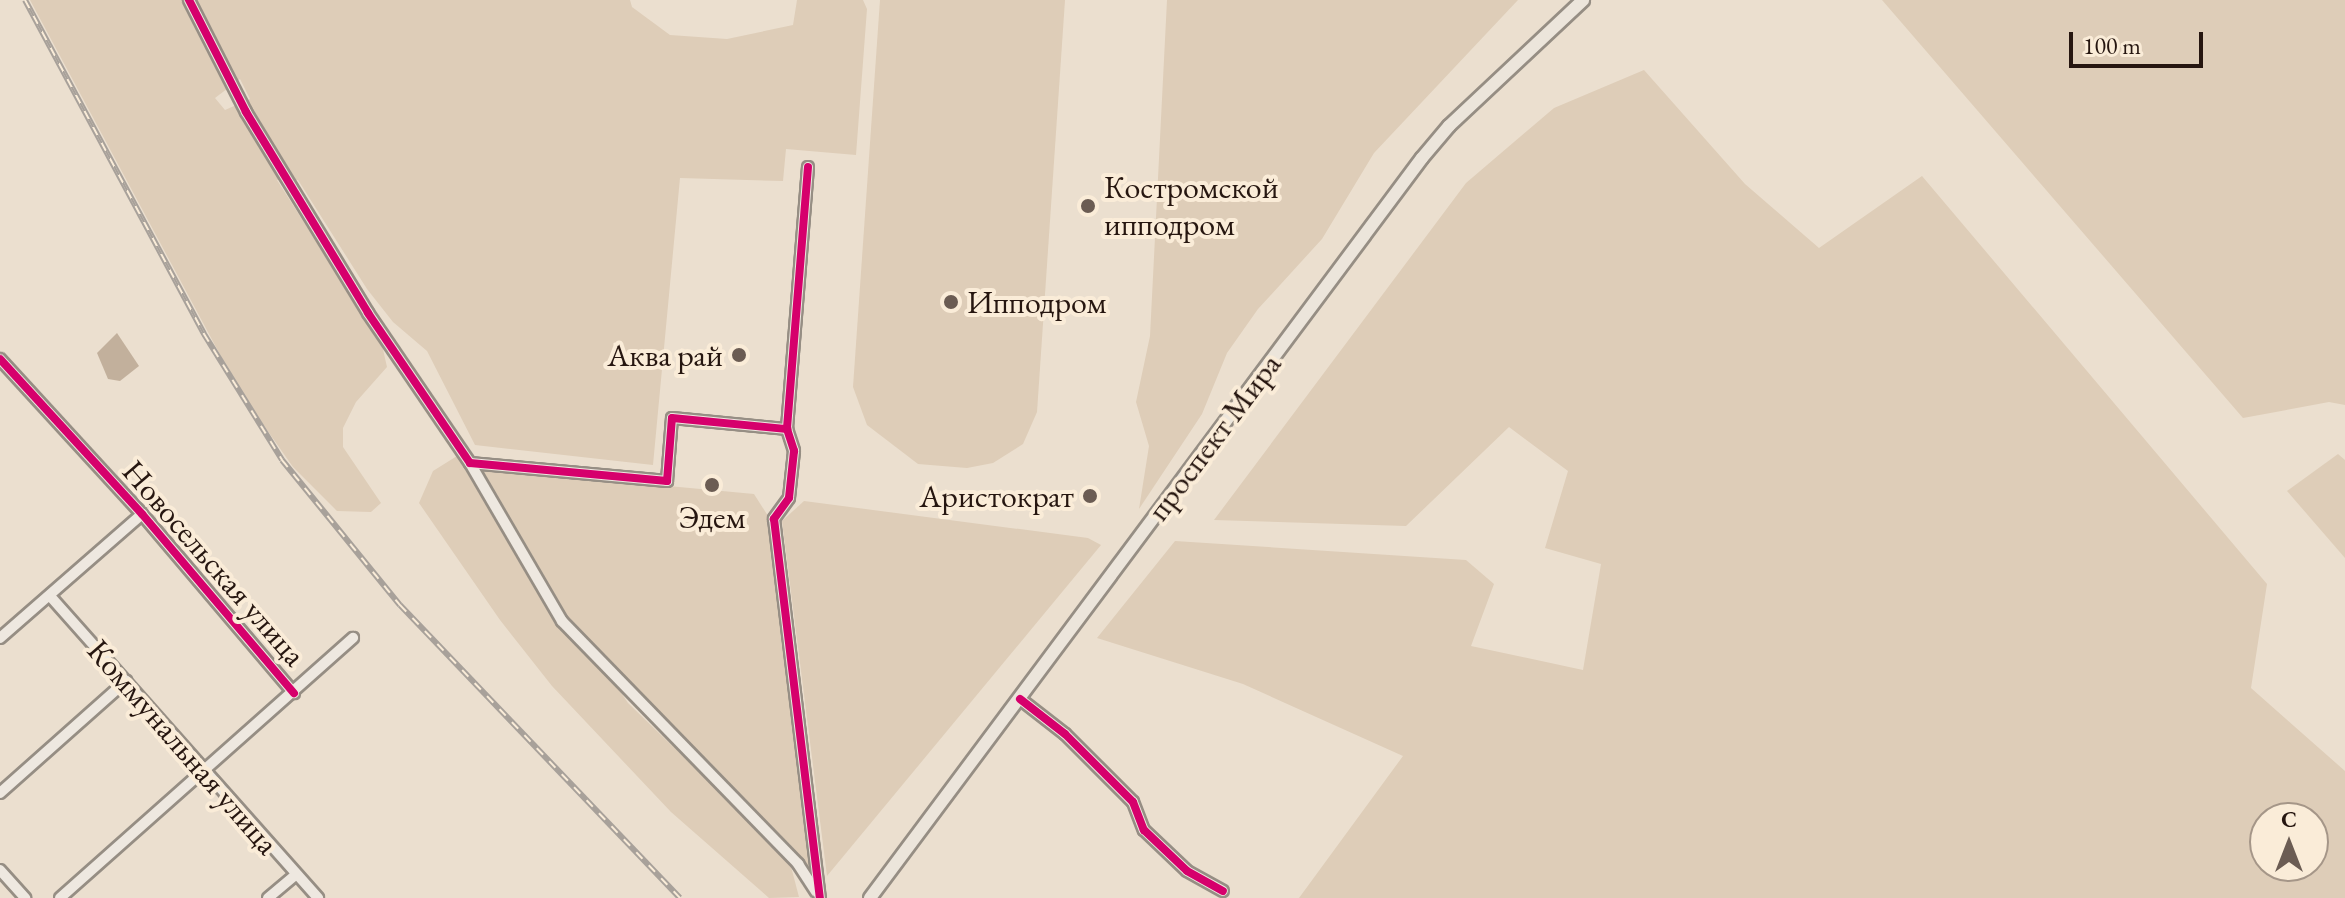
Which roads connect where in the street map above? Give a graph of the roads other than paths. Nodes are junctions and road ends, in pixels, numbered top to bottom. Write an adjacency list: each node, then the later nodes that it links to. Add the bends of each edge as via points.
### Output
1 (189, 0): 6 (street, via 246,112 368,313)
2 (1583, 0): 13 (main road, проспект Мира, via 1422,158)
3 (808, 167): 5 (street)
4 (0, 359): 7 (street, Новосельская улица)
5 (787, 429): 6 (street, via 672,418 667,481); 23 (street, via 794,451 789,498 774,519)
6 (470, 463): 23 (street, via 562,621 798,864)
7 (142, 514): 8 (street); 12 (street, Новосельская улица)
8 (50, 596): 9 (street); 11 (street, Коммунальная улица)
9 (0, 638)
10 (353, 638): 12 (street)
11 (126, 681): 14 (street, Коммунальная улица); 15 (street)
12 (294, 693): 14 (street)
13 (1020, 699): 18 (street, via 1065,734 1133,802 1144,830 1187,871); 24 (main road, проспект Мира)
14 (207, 771): 17 (street, Коммунальная улица); 20 (street)
15 (0, 793)
16 (0, 870): 19 (street)
17 (295, 875): 21 (street); 22 (street, Коммунальная улица)
18 (1223, 891)
19 (25, 898)
20 (60, 898)
21 (268, 898)
22 (318, 898)
23 (820, 898)
24 (870, 898)

